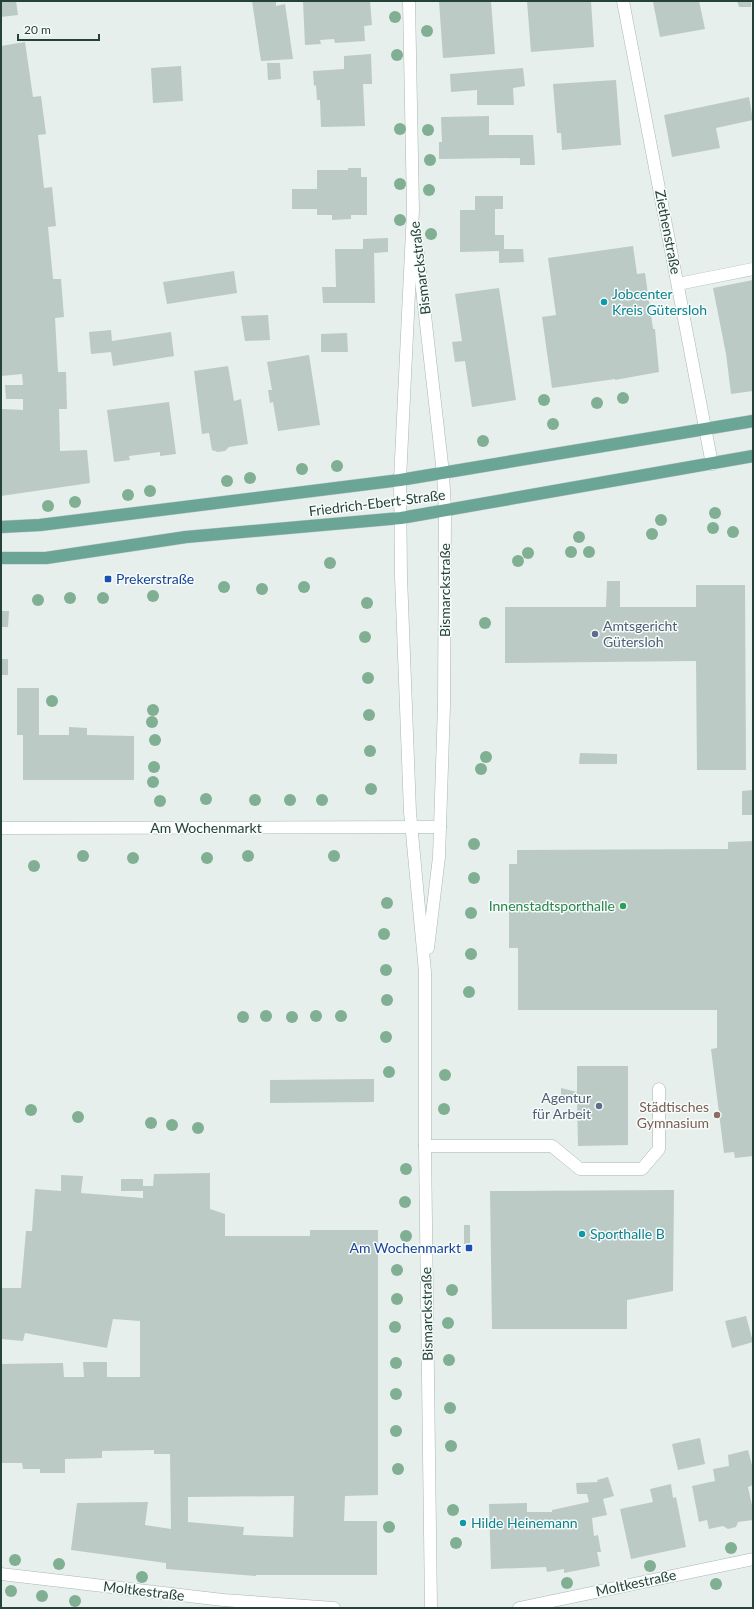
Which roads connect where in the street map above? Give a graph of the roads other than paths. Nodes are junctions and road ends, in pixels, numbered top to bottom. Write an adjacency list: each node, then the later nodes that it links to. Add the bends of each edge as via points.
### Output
1 (409, 1): 3 (street, Bismarckstraße)
2 (624, 1): 5 (street, Ziethenstraße)
3 (413, 210): 10 (street, Bismarckstraße); 11 (street, Bismarckstraße)
4 (753, 269): 5 (street)
5 (678, 284): 7 (street, Ziethenstraße)
6 (753, 421): 7 (main road, Friedrich-Ebert-Straße)
7 (706, 430): 9 (street, Ziethenstraße); 10 (main road, Friedrich-Ebert-Straße)
8 (753, 456): 9 (main road, Friedrich-Ebert-Straße)
9 (712, 464): 12 (main road, Friedrich-Ebert-Straße)
10 (443, 473): 11 (main road, Friedrich-Ebert-Straße); 12 (street, Bismarckstraße)
11 (400, 480): 13 (street, Bismarckstraße); 14 (main road, Friedrich-Ebert-Straße, via 40,525)
12 (445, 510): 13 (main road, Friedrich-Ebert-Straße); 16 (street, Bismarckstraße, via 444,705)
13 (401, 518): 15 (main road, Friedrich-Ebert-Straße, via 186,537 46,558); 18 (street, Bismarckstraße, via 401,576)
14 (1, 526)
15 (1, 558)
16 (440, 827): 18 (street, Am Wochenmarkt); 19 (street, Bismarckstraße, via 439,857)
17 (1, 828): 18 (street, Am Wochenmarkt)
18 (412, 828): 19 (street, Bismarckstraße)
19 (425, 972): 21 (street, Bismarckstraße)
20 (659, 1089): 21 (street, via 660,1149 642,1169 580,1169 552,1146)
21 (425, 1146): 25 (street, Bismarckstraße)
22 (753, 1559): 26 (street, Moltkestraße)
23 (1, 1574): 24 (street, Moltkestraße, via 224,1600)
24 (334, 1608)
25 (431, 1608)
26 (519, 1608)

